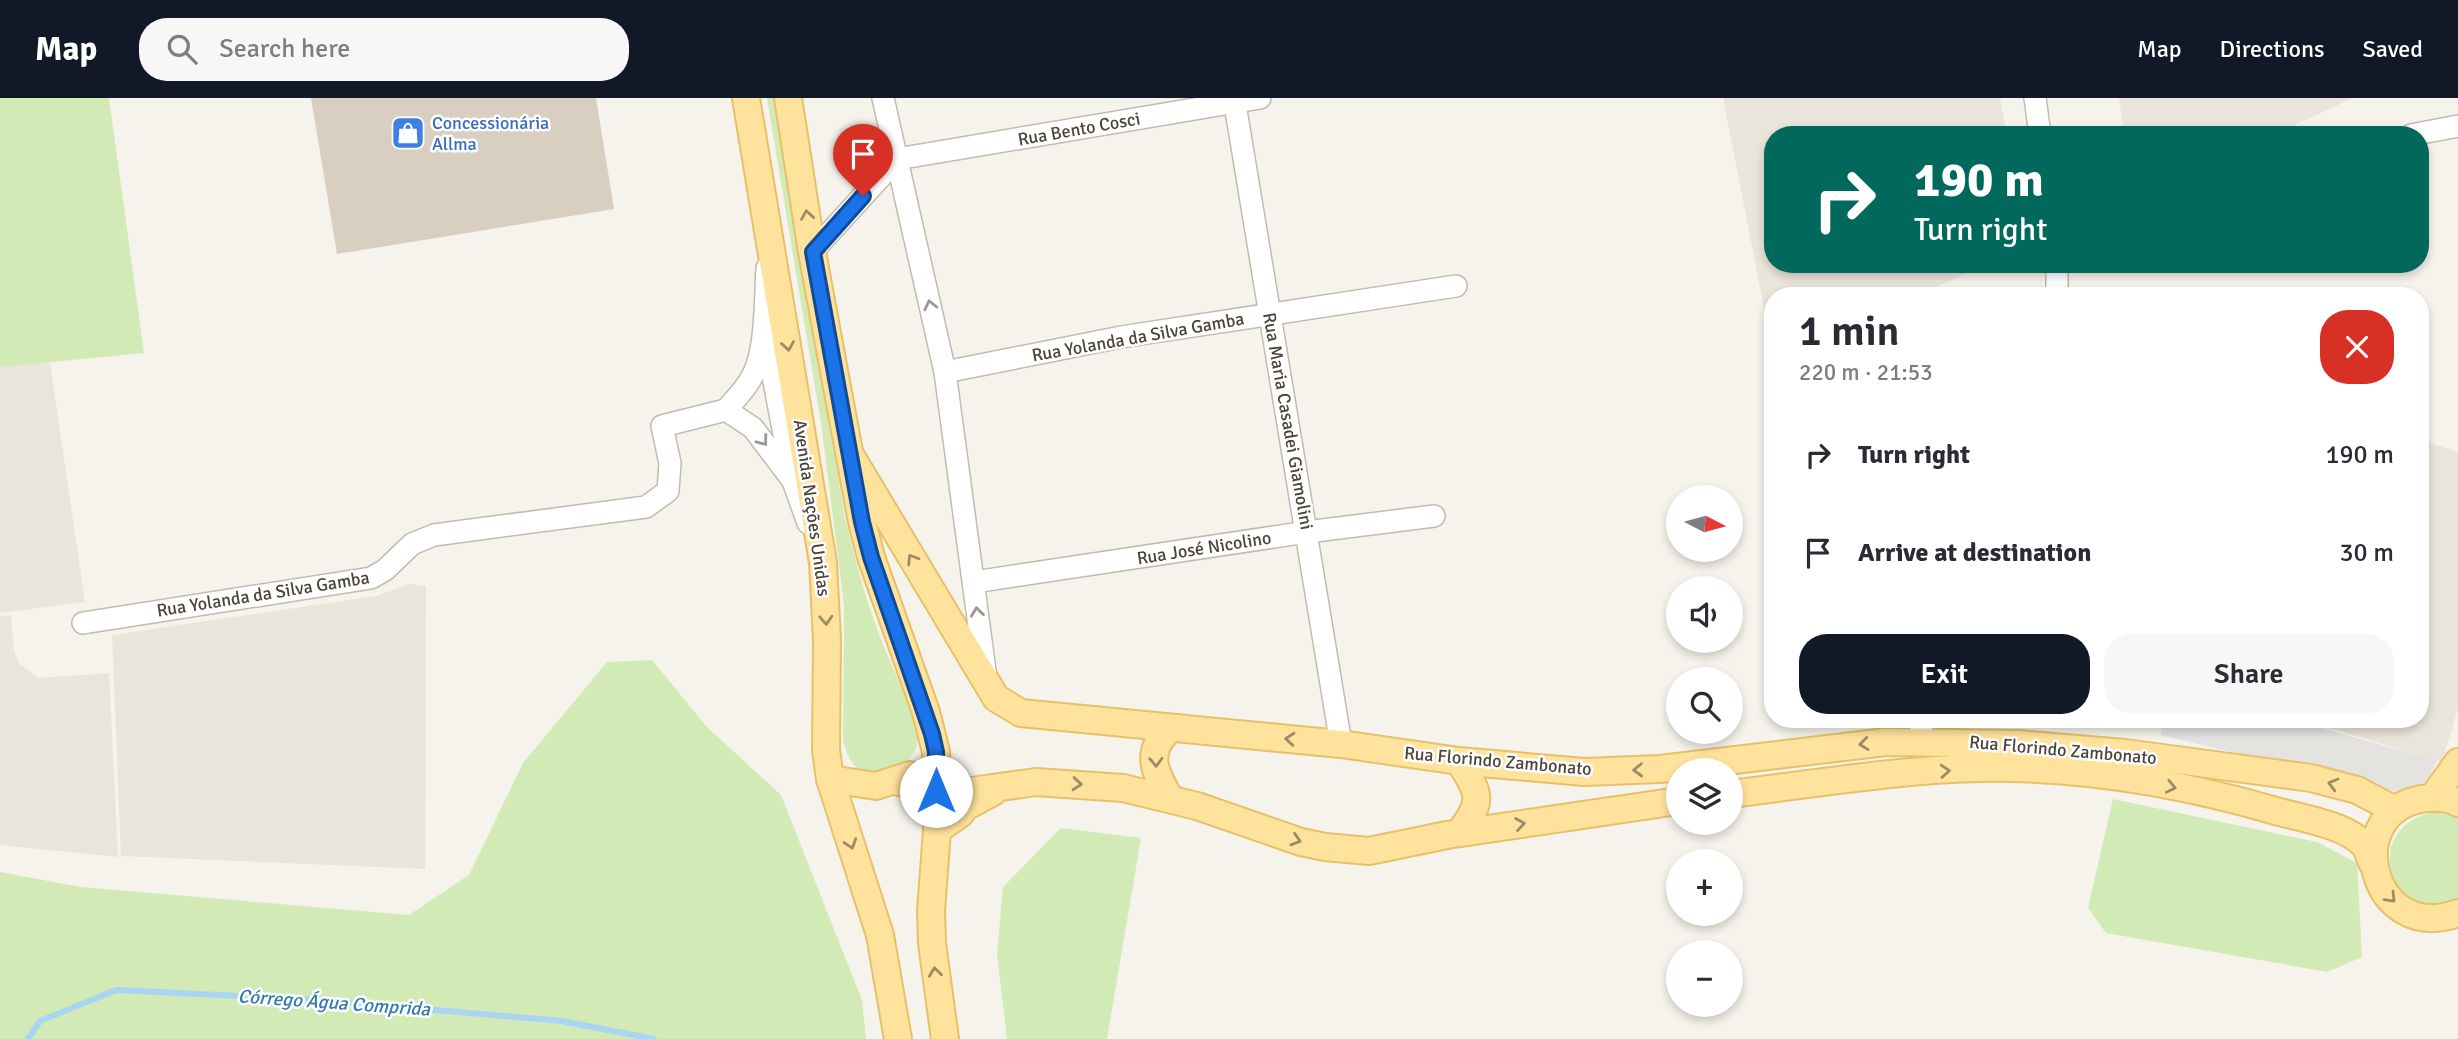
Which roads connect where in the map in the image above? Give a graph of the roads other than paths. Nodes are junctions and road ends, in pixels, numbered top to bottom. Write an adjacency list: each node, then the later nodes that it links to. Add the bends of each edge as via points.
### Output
1 (746, 98): 11 (main road, Avenida Nações Unidas)
2 (788, 98): 12 (main road, one-way to 2)
3 (883, 98): 10 (street)
4 (1260, 98): 6 (street, Rua Bento Cosci)
5 (2035, 98): 7 (street)
6 (1234, 100): 10 (street, Rua Bento Cosci); 14 (street, Rua Maria Casadei Giamolini)
7 (2039, 126)
8 (2458, 126): 9 (street)
9 (2429, 132)
10 (897, 159): 12 (street); 16 (street, one-way to 10)
11 (769, 230): 15 (street); 22 (main road, Avenida Nações Unidas, one-way to 22)
12 (813, 252): 18 (main road)
13 (1456, 286): 14 (street, Rua Yolanda da Silva Gamba)
14 (1270, 315): 16 (street, Rua Yolanda da Silva Gamba, via 1121,337); 21 (street, Rua Maria Casadei Giamolini)
15 (764, 327): 17 (street, via 751,379); 19 (street)
16 (945, 372): 23 (street)
17 (726, 410): 19 (street, one-way to 19, via 753,428); 24 (street, Rua Yolanda da Silva Gamba, via 662,426 670,463 668,491 646,507 434,535 412,544 371,578)
18 (849, 453): 25 (main road, Rua Florindo Zambonato, one-way to 18); 29 (main road, via 871,557)
19 (793, 481): 22 (street)
20 (1434, 516): 21 (street, Rua José Nicolino)
21 (1307, 532): 23 (street, Rua José Nicolino); 28 (street, Rua Maria Casadei Giamolini)
22 (823, 563): 32 (main road, Avenida Nações Unidas, one-way to 32)
23 (974, 582): 25 (street, one-way to 23)
24 (83, 623)
25 (986, 680): 26 (main road, Rua Florindo Zambonato, via 996,698 1021,713)
26 (1171, 727): 28 (main road, Rua Florindo Zambonato, one-way to 26); 37 (main road, one-way to 37, via 1158,741 1154,756 1154,770)
27 (1921, 730): 30 (main road, Rua Florindo Zambonato, one-way to 30, via 1886,742 1660,769 1584,772); 40 (main road, Rua Florindo Zambonato, one-way to 27, via 2357,790 2311,778)
28 (1341, 744): 30 (main road, Rua Florindo Zambonato)
29 (936, 752): 33 (main road, via 919,771); 35 (main road)
30 (1459, 761): 42 (main road, via 1477,800 1474,815)
31 (2458, 762): 38 (main road)
32 (830, 779): 33 (main road, via 876,786); 45 (main road, Avenida Nações Unidas, one-way to 45, via 880,935)
33 (895, 781): 35 (main road)
34 (1036, 782): 35 (main road, via 964,792); 37 (main road, one-way to 37, via 1123,788); 41 (main road, via 994,792 965,807)
35 (936, 791): 41 (main road)
36 (1743, 793): 43 (main road, Rua Florindo Zambonato, one-way to 43, via 1978,768 2114,776 2245,802 2342,830 2364,845)
37 (1170, 799): 42 (main road, one-way to 42, via 1325,847 1368,851)
38 (2445, 800): 40 (main road, via 2413,801)
39 (1666, 803): 42 (main road, one-way to 39)
40 (2395, 810): 43 (main road, via 2374,844)
41 (937, 830): 46 (main road, one-way to 41, via 932,943)
42 (1458, 834)
43 (2373, 864): 44 (main road, Rua Florindo Zambonato, one-way to 44, via 2378,884 2406,912 2425,918)
44 (2458, 913)
45 (898, 1039)
46 (946, 1039)

